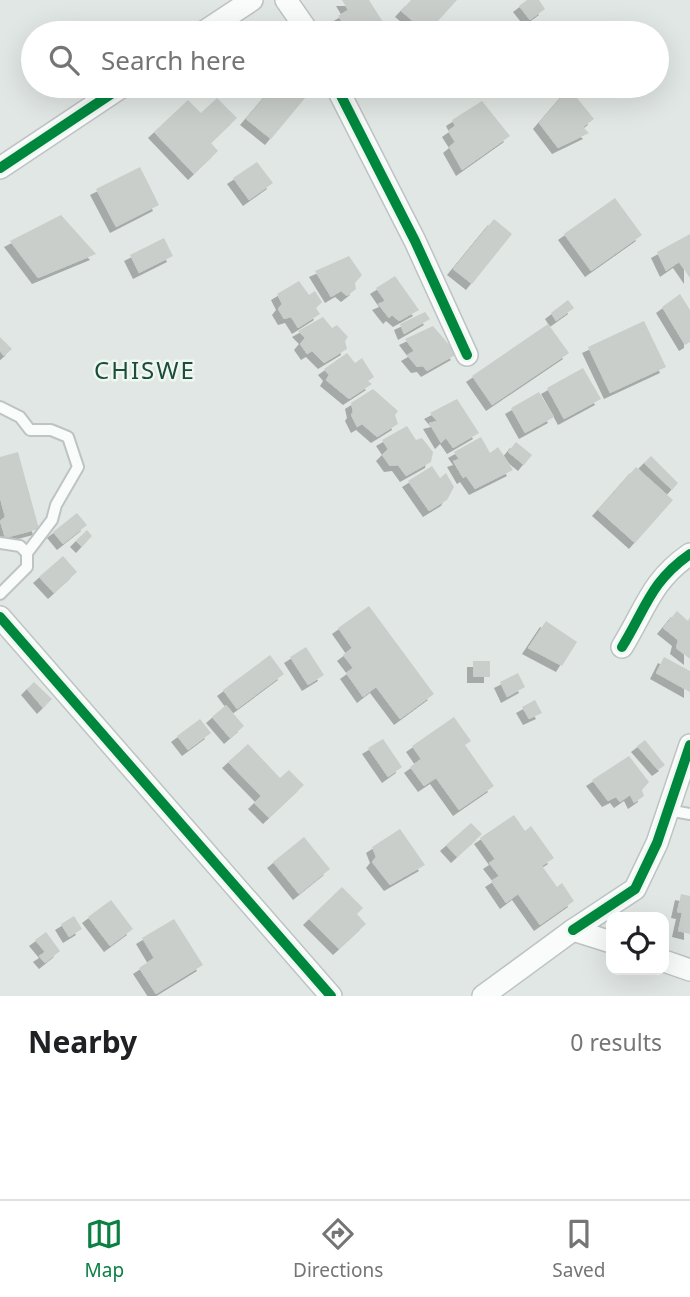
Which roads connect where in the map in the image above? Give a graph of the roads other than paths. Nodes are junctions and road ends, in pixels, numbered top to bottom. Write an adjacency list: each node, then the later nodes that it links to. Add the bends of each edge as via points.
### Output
1 (252, 0): 3 (street)
2 (286, 0): 4 (street)
3 (220, 21)
4 (301, 21)
5 (104, 98): 7 (street)
6 (342, 98): 8 (street)
7 (3, 160)
8 (467, 355)
9 (0, 407): 11 (lane, via 20,417 30,430 51,430 68,437 78,467 52,520)
10 (0, 543): 11 (lane, via 20,546)
11 (27, 553): 13 (lane, via 27,567)
12 (690, 554): 15 (street, via 660,579)
13 (0, 594)
14 (0, 617): 23 (street)
15 (622, 646)
16 (690, 745): 17 (street)
17 (668, 810): 18 (lane); 19 (street, via 635,889)
18 (690, 814)
19 (573, 930): 20 (street); 24 (street)
20 (606, 940)
21 (669, 963): 22 (street)
22 (690, 970)
23 (331, 996)
24 (483, 996)

